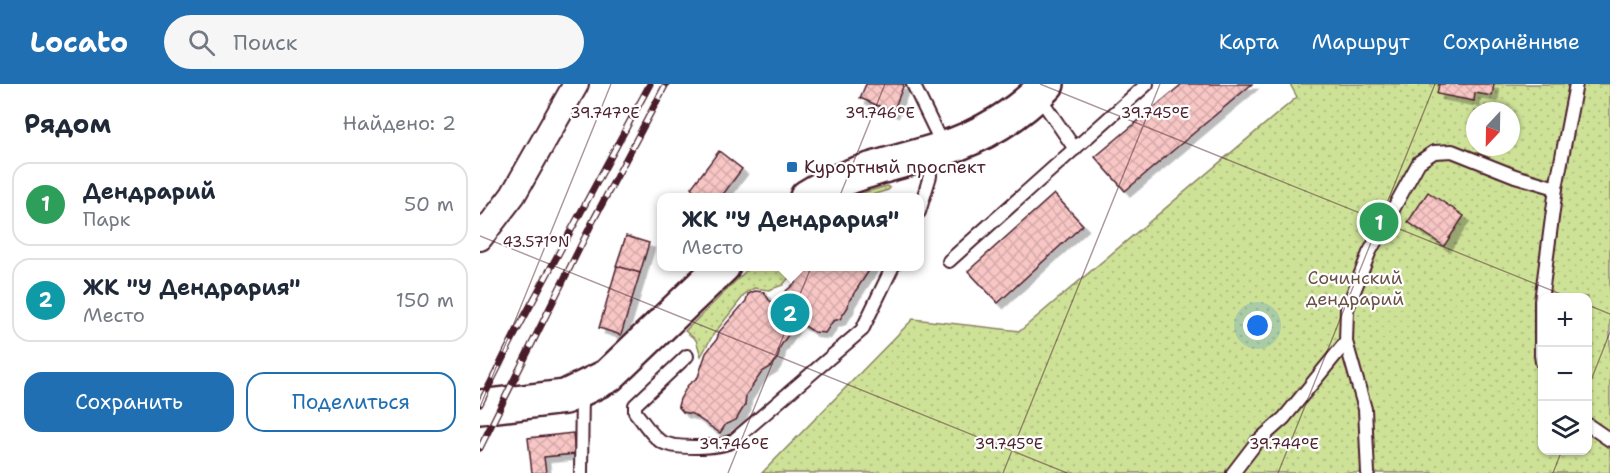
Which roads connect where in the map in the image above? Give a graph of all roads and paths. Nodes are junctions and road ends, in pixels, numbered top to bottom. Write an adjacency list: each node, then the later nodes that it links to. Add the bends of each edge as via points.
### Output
1 (576, 84): 11 (street, via 513,195)
2 (913, 84): 7 (lane)
3 (1147, 84): 6 (lane)
4 (1576, 84): 8 (lane)
5 (1042, 89): 6 (lane); 7 (main road, via 982,132)
6 (1075, 149): 12 (lane)
7 (936, 151): 9 (main road, via 857,174); 10 (lane)
8 (1556, 188): 15 (lane, via 1452,151 1434,152 1419,162 1358,281 1347,309); 16 (lane, via 1541,301)
9 (814, 193)
10 (924, 196)
11 (480, 238)
12 (950, 261)
13 (719, 271): 18 (main road, via 608,376)
14 (891, 271): 17 (lane, via 862,330 725,445 674,447 659,440 635,412 636,405)
15 (1346, 342): 23 (lane); 24 (lane, via 1365,409)
16 (1541, 347)
17 (687, 356)
18 (582, 390): 19 (main road, via 548,400); 22 (lane)
19 (480, 407)
20 (1592, 428): 21 (lane)
21 (1610, 440)
22 (581, 473)
23 (1233, 473)
24 (1368, 473)

